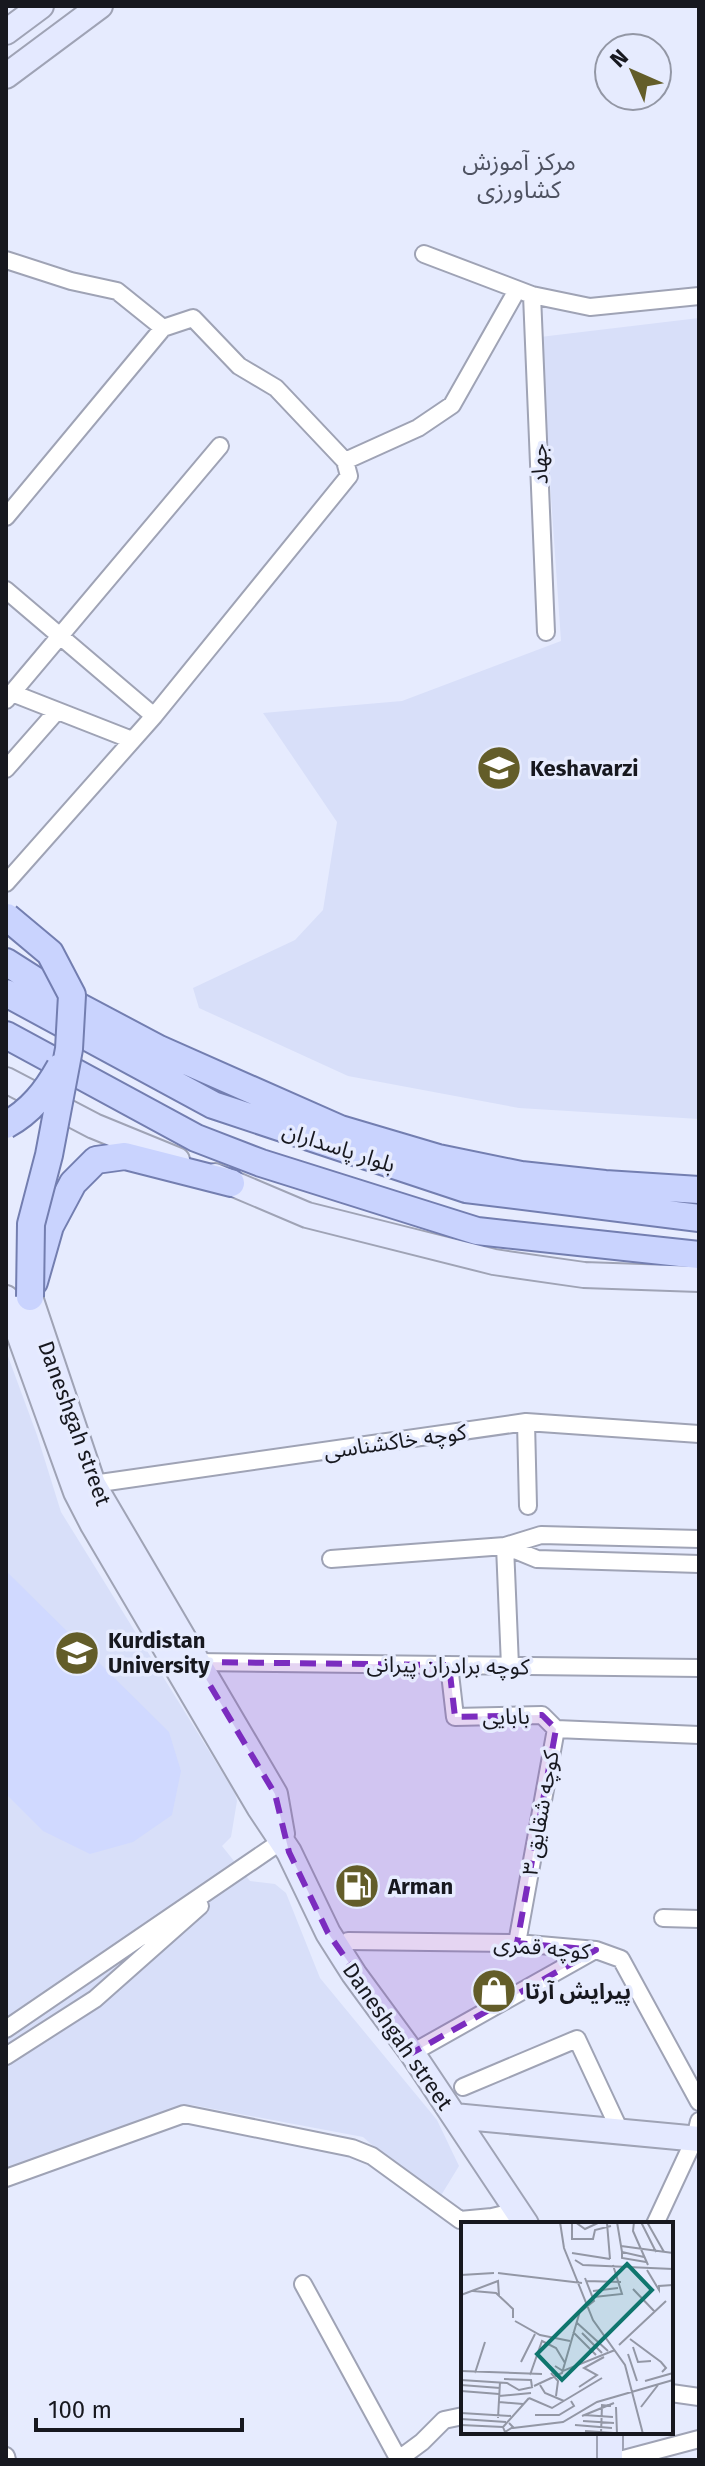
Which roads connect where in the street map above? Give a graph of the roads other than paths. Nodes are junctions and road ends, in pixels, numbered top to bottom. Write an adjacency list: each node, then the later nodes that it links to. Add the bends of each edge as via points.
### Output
1 (41, 6): 3 (street)
2 (100, 6): 4 (street)
3 (6, 32)
4 (6, 76)
5 (424, 254): 7 (street)
6 (6, 260): 9 (street, via 117,291)
7 (525, 292): 8 (street, via 590,307); 11 (street, via 452,405 418,428); 14 (street, جهاد)
8 (699, 296)
9 (163, 328): 11 (street, via 193,318 239,366 276,388); 12 (street)
10 (220, 446): 15 (street)
11 (345, 461): 18 (street, via 349,476)
12 (6, 517)
13 (6, 590): 15 (street)
14 (546, 632)
15 (60, 636): 16 (street); 18 (street)
16 (9, 696): 17 (street)
17 (57, 711): 19 (street); 20 (street)
18 (154, 716): 19 (street)
19 (132, 740): 21 (street)
20 (6, 769)
21 (6, 883)
22 (6, 917): 26 (main road, bridge, via 50,953 72,995)
23 (6, 962): 28 (main road)
24 (6, 993): 28 (main road, بلوار پاسداران, via 213,1105)
25 (6, 1035): 33 (main road, بلوار پاسداران, via 196,1138 261,1163 477,1231)
26 (69, 1049): 29 (main road, bridge, via 50,1085 26,1113); 35 (main road, bridge)
27 (6, 1080): 30 (street, via 94,1126)
28 (268, 1110): 31 (main road, via 438,1158 521,1175); 32 (main road, بلوار پاسداران, via 466,1189)
29 (6, 1125)
30 (231, 1183): 34 (street, via 307,1215 494,1262 584,1275); 35 (main road, via 125,1156 96,1160 73,1183)
31 (699, 1190)
32 (699, 1218)
33 (699, 1255)
34 (699, 1279)
35 (18, 1298): 38 (street, Daneshgah street); 50 (street, Daneshgah street, via 76,1492)
36 (526, 1422): 37 (street, کوچه خاکشناسی); 38 (street, کوچه خاکشناسی); 39 (street)
37 (699, 1434)
38 (93, 1484): 44 (street, Daneshgah street)
39 (528, 1506)
40 (699, 1539): 41 (street, via 541,1535)
41 (505, 1546): 42 (street); 43 (street, via 537,1559); 46 (street)
42 (331, 1559)
43 (699, 1564)
44 (196, 1662): 45 (street, کوچه برادران پیرانی); 50 (street, Daneshgah street, via 275,1794)
45 (449, 1665): 46 (street, کوچه برادران پیرانی); 48 (street, بابایی, via 455,1717 542,1715)
46 (510, 1666): 47 (street, کوچه برادران پیرانی)
47 (699, 1668)
48 (556, 1729): 49 (street, کوچه شقایق ۳); 55 (street, کوچه شقایق ۳)
49 (699, 1735)
50 (283, 1840): 51 (street); 58 (street, Daneshgah street, via 328,1933)
51 (240, 1867): 57 (street); 59 (street, via 95,1999)
52 (663, 1918): 53 (street)
53 (699, 1919)
54 (348, 1941): 55 (street, کوچه قمری)
55 (517, 1943): 56 (street, کوچه قمری)
56 (596, 1950): 58 (street); 61 (street, کوچه قمری, via 621,1959)
57 (6, 2029)
58 (412, 2053): 62 (street, Daneshgah street)
59 (6, 2056)
60 (463, 2087): 63 (street, via 577,2039)
61 (699, 2102)
62 (454, 2116): 63 (street); 66 (street, Daneshgah street)
63 (621, 2133): 64 (street)
64 (698, 2133): 67 (street)
65 (6, 2178): 66 (street, via 184,2114 352,2148 372,2156 460,2220)
66 (521, 2217)
67 (656, 2222)
68 (303, 2284): 74 (street)
69 (673, 2393): 70 (street)
70 (699, 2397)
71 (461, 2416): 74 (street, via 444,2420)
72 (610, 2434): 75 (street)
73 (699, 2439): 76 (street)
74 (399, 2460)
75 (610, 2460)
76 (620, 2460)

